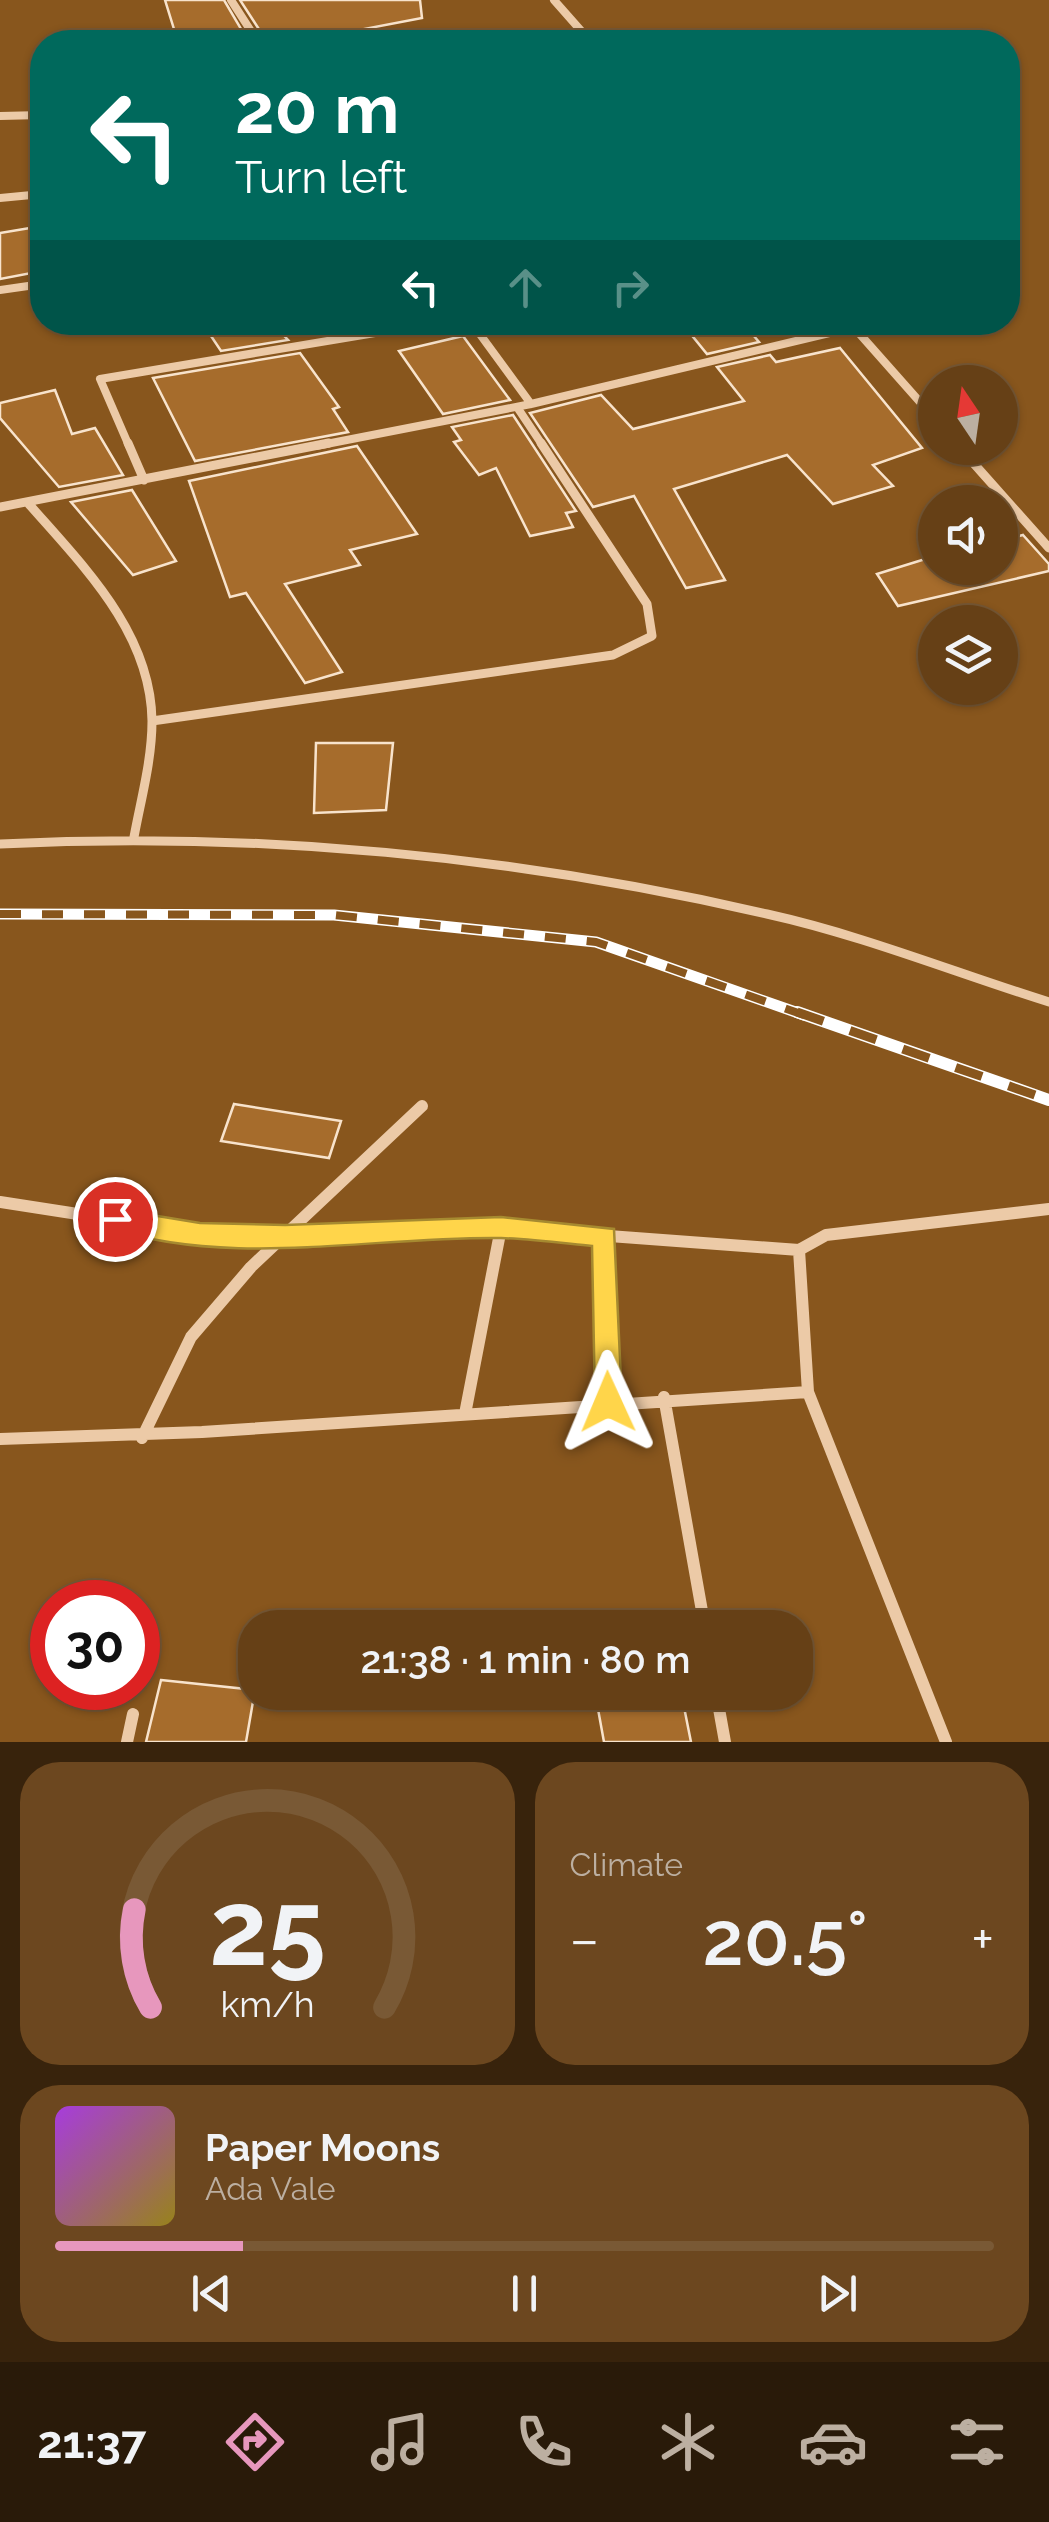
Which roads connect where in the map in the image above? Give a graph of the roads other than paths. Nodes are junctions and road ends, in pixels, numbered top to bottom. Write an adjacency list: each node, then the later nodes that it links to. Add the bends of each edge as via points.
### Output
1 (231, 0): 3 (street)
2 (554, 0): 4 (street)
3 (250, 30)
4 (580, 30)
5 (0, 116): 6 (street)
6 (30, 116)
7 (30, 195): 8 (street)
8 (0, 198)
9 (30, 286): 10 (street)
10 (0, 290)
11 (362, 335): 19 (street, via 100,379)
12 (481, 335): 16 (street)
13 (821, 335): 16 (street)
14 (861, 335): 15 (street)
15 (918, 400)
16 (531, 404): 17 (street)
17 (517, 407): 19 (street); 23 (street, via 647,604 652,636 613,654)
18 (975, 465): 22 (street)
19 (144, 480): 20 (street)
20 (28, 503): 21 (street); 23 (street, via 122,615 144,664)
21 (0, 508)
22 (1049, 548)
23 (152, 721): 24 (street)
24 (134, 837): 25 (street); 26 (street, via 473,860 769,914)
25 (0, 844)
26 (1049, 1002)
27 (422, 1106): 31 (street)
28 (0, 1202): 31 (street, via 200,1233)
29 (1049, 1209): 33 (street, via 826,1235)
30 (501, 1228): 31 (street); 32 (street); 37 (street)
31 (285, 1236): 38 (street, via 191,1337)
32 (605, 1236): 33 (street); 36 (street)
33 (799, 1250): 34 (street)
34 (808, 1392): 35 (street); 45 (street)
35 (664, 1397): 36 (street); 40 (street)
36 (608, 1402): 37 (street)
37 (465, 1414): 38 (street)
38 (142, 1438): 39 (street)
39 (0, 1440)
40 (702, 1610)
41 (719, 1710): 44 (street)
42 (133, 1714): 43 (street)
43 (127, 1742)
44 (725, 1742)
45 (946, 1742)

